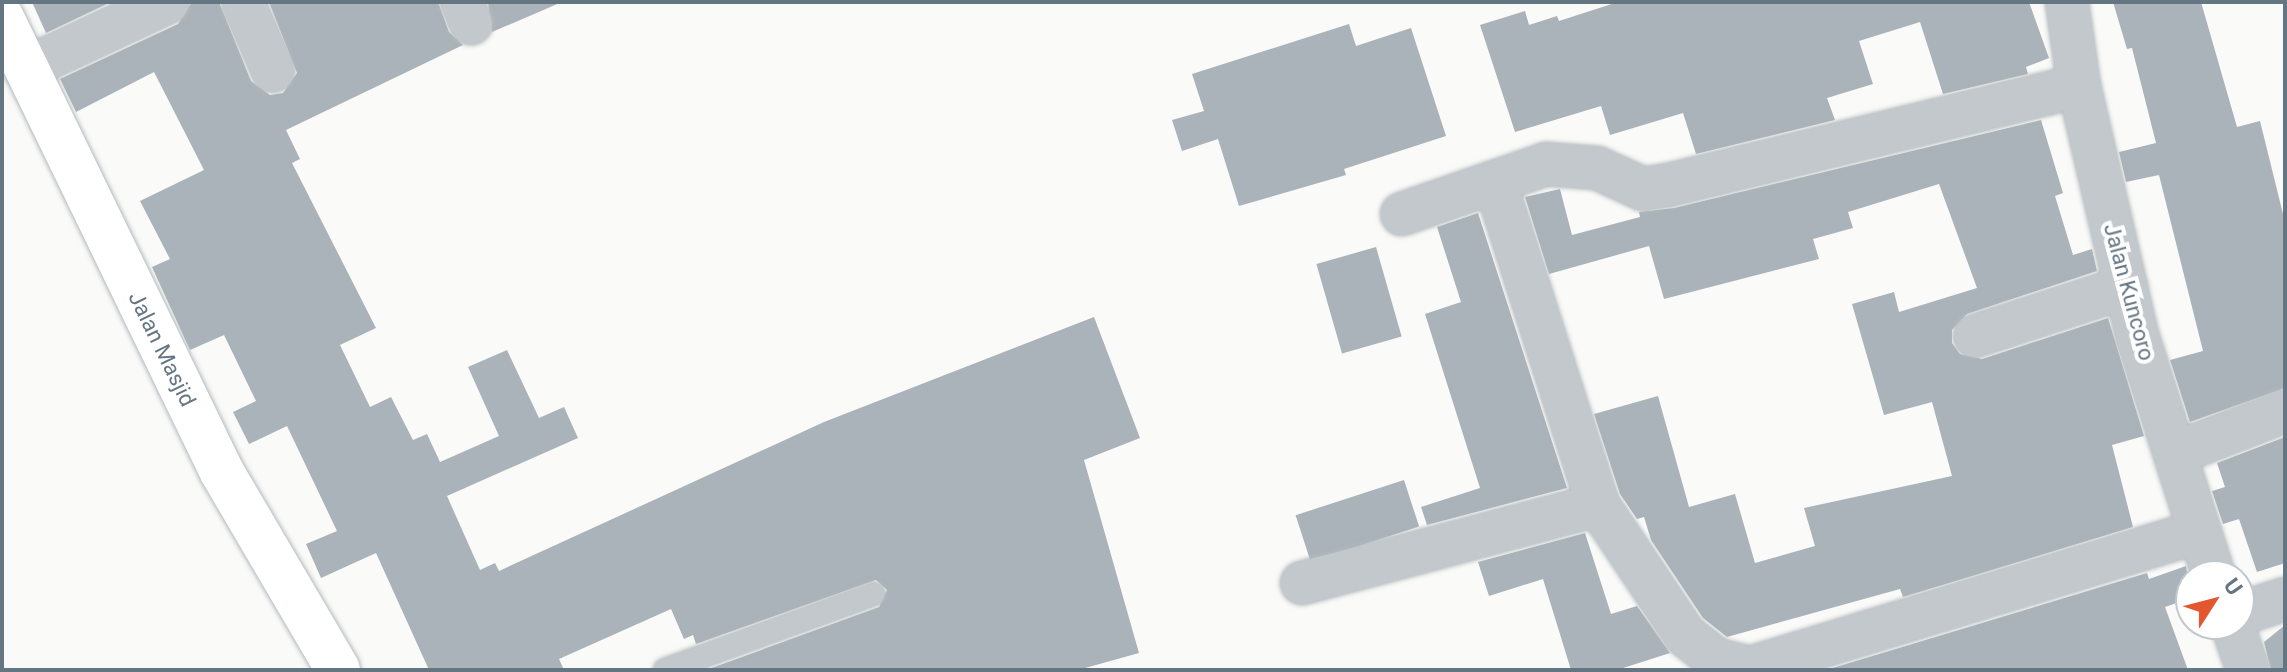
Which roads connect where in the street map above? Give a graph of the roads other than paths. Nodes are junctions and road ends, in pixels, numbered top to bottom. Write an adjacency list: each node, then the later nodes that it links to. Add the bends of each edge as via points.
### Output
1 (168, 2): 5 (street)
2 (243, 2): 6 (street)
3 (2067, 2): 7 (street, Jalan Kuncoro)
4 (2, 18): 5 (street, Jalan Masjid)
5 (25, 69): 22 (street, Jalan Masjid, via 222,472)
6 (273, 71)
7 (2079, 86): 8 (street, via 1669,185 1643,189 1597,168 1570,163 1546,164); 10 (street, Jalan Kuncoro)
8 (1495, 182): 9 (street); 14 (street)
9 (1402, 214)
10 (2126, 287): 11 (street); 13 (street, Jalan Kuncoro)
11 (1975, 336)
12 (2285, 411): 13 (street)
13 (2176, 453): 15 (street, Jalan Kuncoro)
14 (1598, 505): 15 (street, via 1685,635 1717,660 1750,668); 17 (street)
15 (2198, 532): 16 (street, Jalan Kuncoro)
16 (2208, 560)
17 (1302, 583)
18 (874, 594): 23 (lane)
19 (2285, 599): 20 (street)
20 (2255, 609)
21 (2238, 640): 24 (street)
22 (338, 670)
23 (665, 670)
24 (2248, 670)

